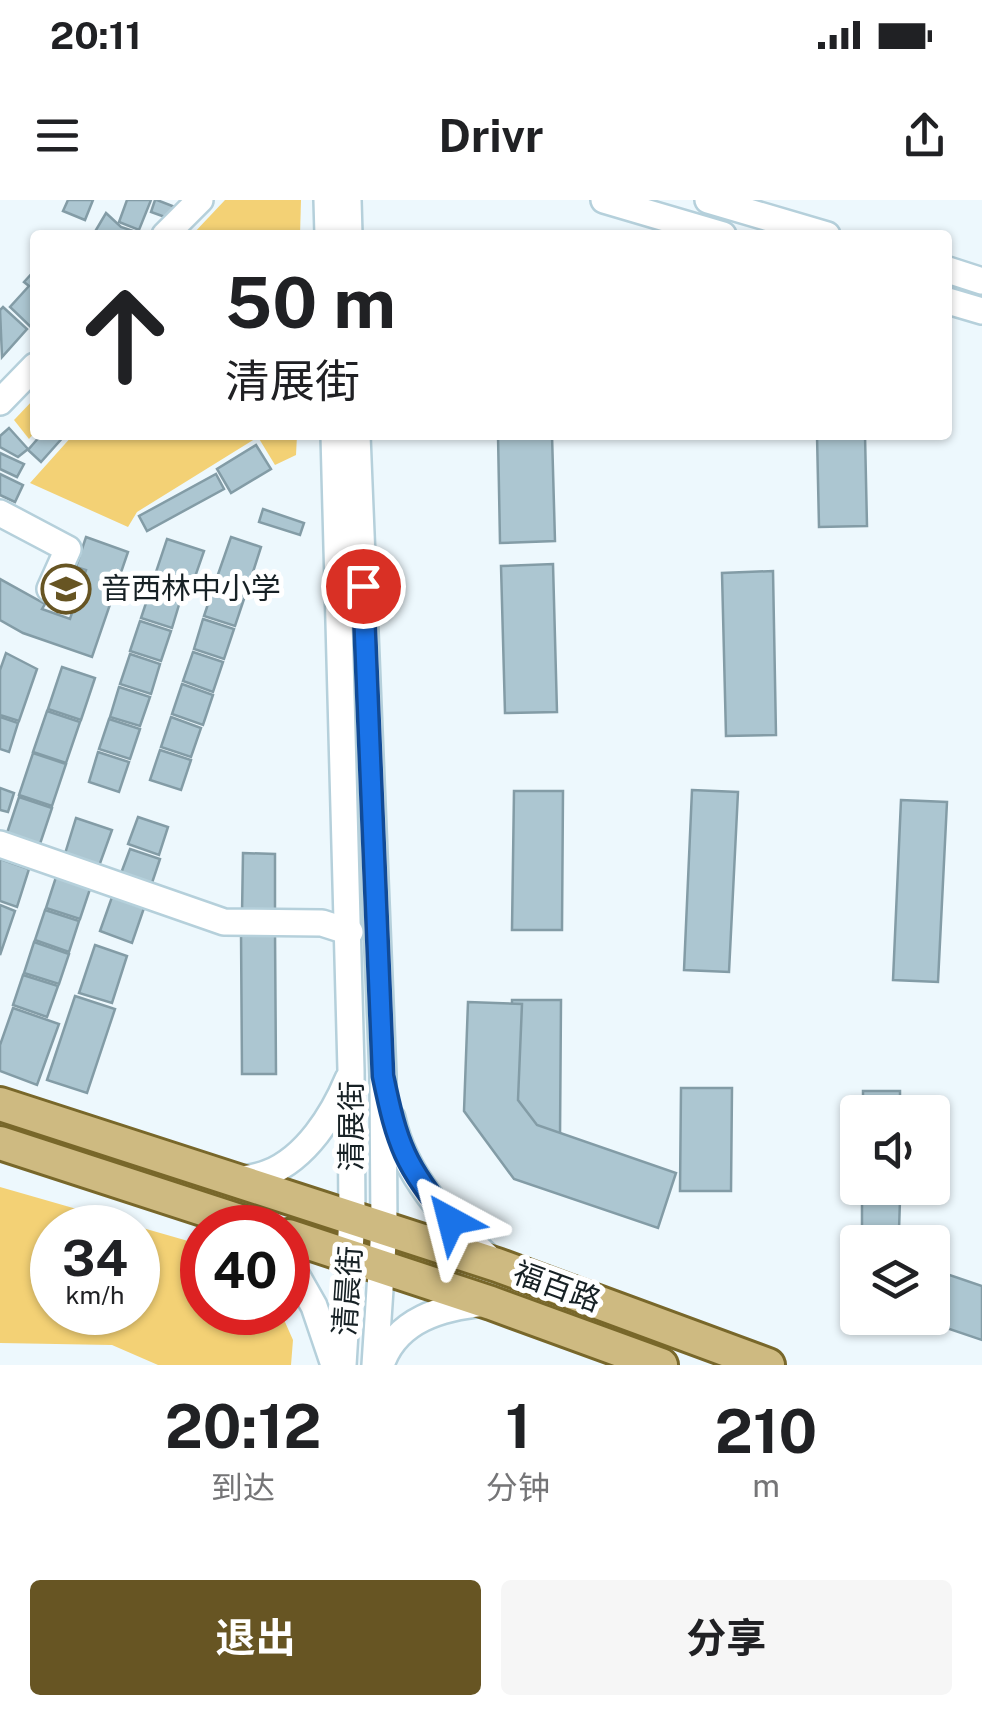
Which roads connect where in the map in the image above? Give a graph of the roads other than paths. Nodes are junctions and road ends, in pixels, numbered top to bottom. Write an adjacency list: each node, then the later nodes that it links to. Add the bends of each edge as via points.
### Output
1 (200, 200): 6 (street)
2 (327, 200): 7 (street)
3 (348, 200): 8 (street)
4 (604, 200): 9 (street)
5 (708, 200): 10 (street)
6 (171, 230)
7 (328, 230)
8 (349, 230)
9 (705, 230)
10 (810, 230)
11 (952, 271): 12 (street)
12 (982, 280)
13 (952, 302): 14 (street)
14 (982, 312)
15 (30, 371): 16 (street)
16 (0, 402)
17 (334, 440): 22 (street, 清展街)
18 (357, 440): 24 (street, 清展街)
19 (0, 513): 20 (street, via 68,549)
20 (50, 589)
21 (0, 844): 22 (street, via 224,922 322,924)
22 (350, 932): 23 (street, 清展街)
23 (351, 1070): 27 (street, via 337,1104 290,1160 268,1174); 29 (street, 清展街)
24 (383, 1076): 30 (street, 清展街); 33 (street, via 410,1169)
25 (0, 1104): 27 (main road, 福百路)
26 (0, 1144): 28 (main road)
27 (238, 1180): 29 (main road, 福百路)
28 (189, 1205)
29 (352, 1218): 30 (main road, 福百路); 32 (street, 清晨街)
30 (384, 1228): 33 (main road, 福百路); 34 (street, 清晨街)
31 (310, 1243): 32 (main road, 福百路)
32 (350, 1256): 34 (main road, 福百路); 38 (street, 清晨街)
33 (497, 1265): 41 (main road, 福百路)
34 (382, 1266): 36 (main road, 福百路); 39 (street, 清晨街)
35 (310, 1299): 37 (street)
36 (492, 1303): 39 (street, via 430,1313 404,1330); 40 (main road, 福百路)
37 (334, 1365)
38 (343, 1365)
39 (378, 1365)
40 (661, 1365)
41 (768, 1365)

